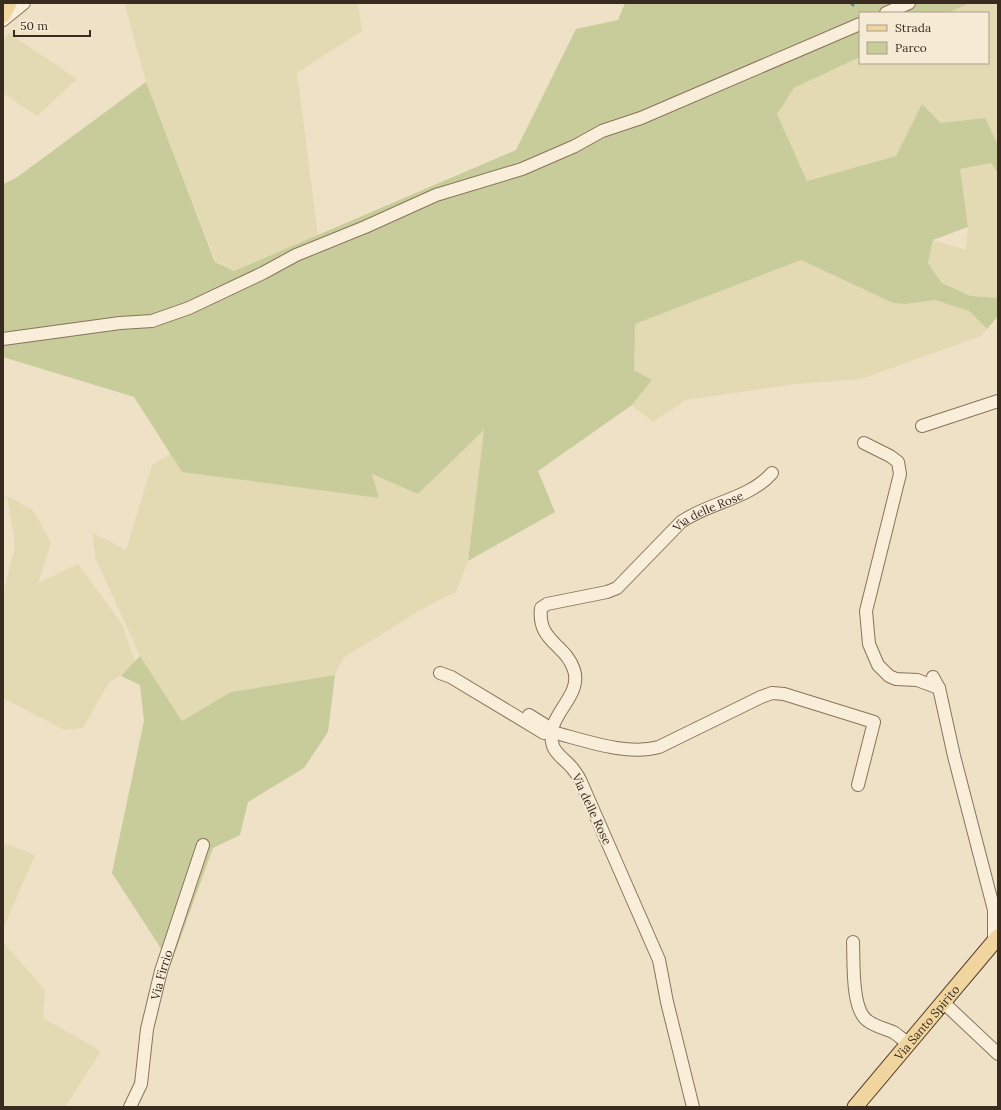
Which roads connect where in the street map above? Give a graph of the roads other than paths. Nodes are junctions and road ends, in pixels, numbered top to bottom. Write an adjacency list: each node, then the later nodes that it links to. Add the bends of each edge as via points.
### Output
1 (9, 3): 5 (main road)
2 (24, 3): 6 (street)
3 (910, 3): 4 (street)
4 (888, 12)
5 (3, 15)
6 (3, 20)
7 (859, 24): 8 (street, via 642,118 602,131 522,169 436,195 296,255 257,277 189,308 152,321)
8 (3, 339)
9 (998, 401): 10 (street)
10 (922, 426)
11 (864, 443): 15 (street, via 898,462 900,474 866,611 869,644 878,665 888,676 917,680)
12 (772, 473): 17 (street, Via delle Rose, via 763,483 693,514 681,522 617,588 554,602 541,608 543,630 570,661 576,678 573,690 553,724)
13 (440, 673): 17 (street, via 451,677 544,733)
14 (933, 677): 15 (street)
15 (939, 688): 20 (street, via 994,910)
16 (529, 715): 17 (street)
17 (552, 732): 18 (street, via 631,750 648,750 659,748 761,696 772,693 784,694 874,722); 26 (street, Via delle Rose, via 554,748 581,782 659,960)
18 (858, 785)
19 (203, 845): 25 (street, Via Firrìo, via 161,971 147,1029 142,1084)
20 (996, 939): 22 (main road, Via Santo Spirito)
21 (853, 942): 23 (street, via 859,1012 876,1027 895,1033)
22 (943, 1002): 23 (main road, Via Santo Spirito); 24 (street)
23 (908, 1043): 27 (main road, Via Santo Spirito)
24 (998, 1054)
25 (130, 1107)
26 (693, 1107)
27 (855, 1107)

